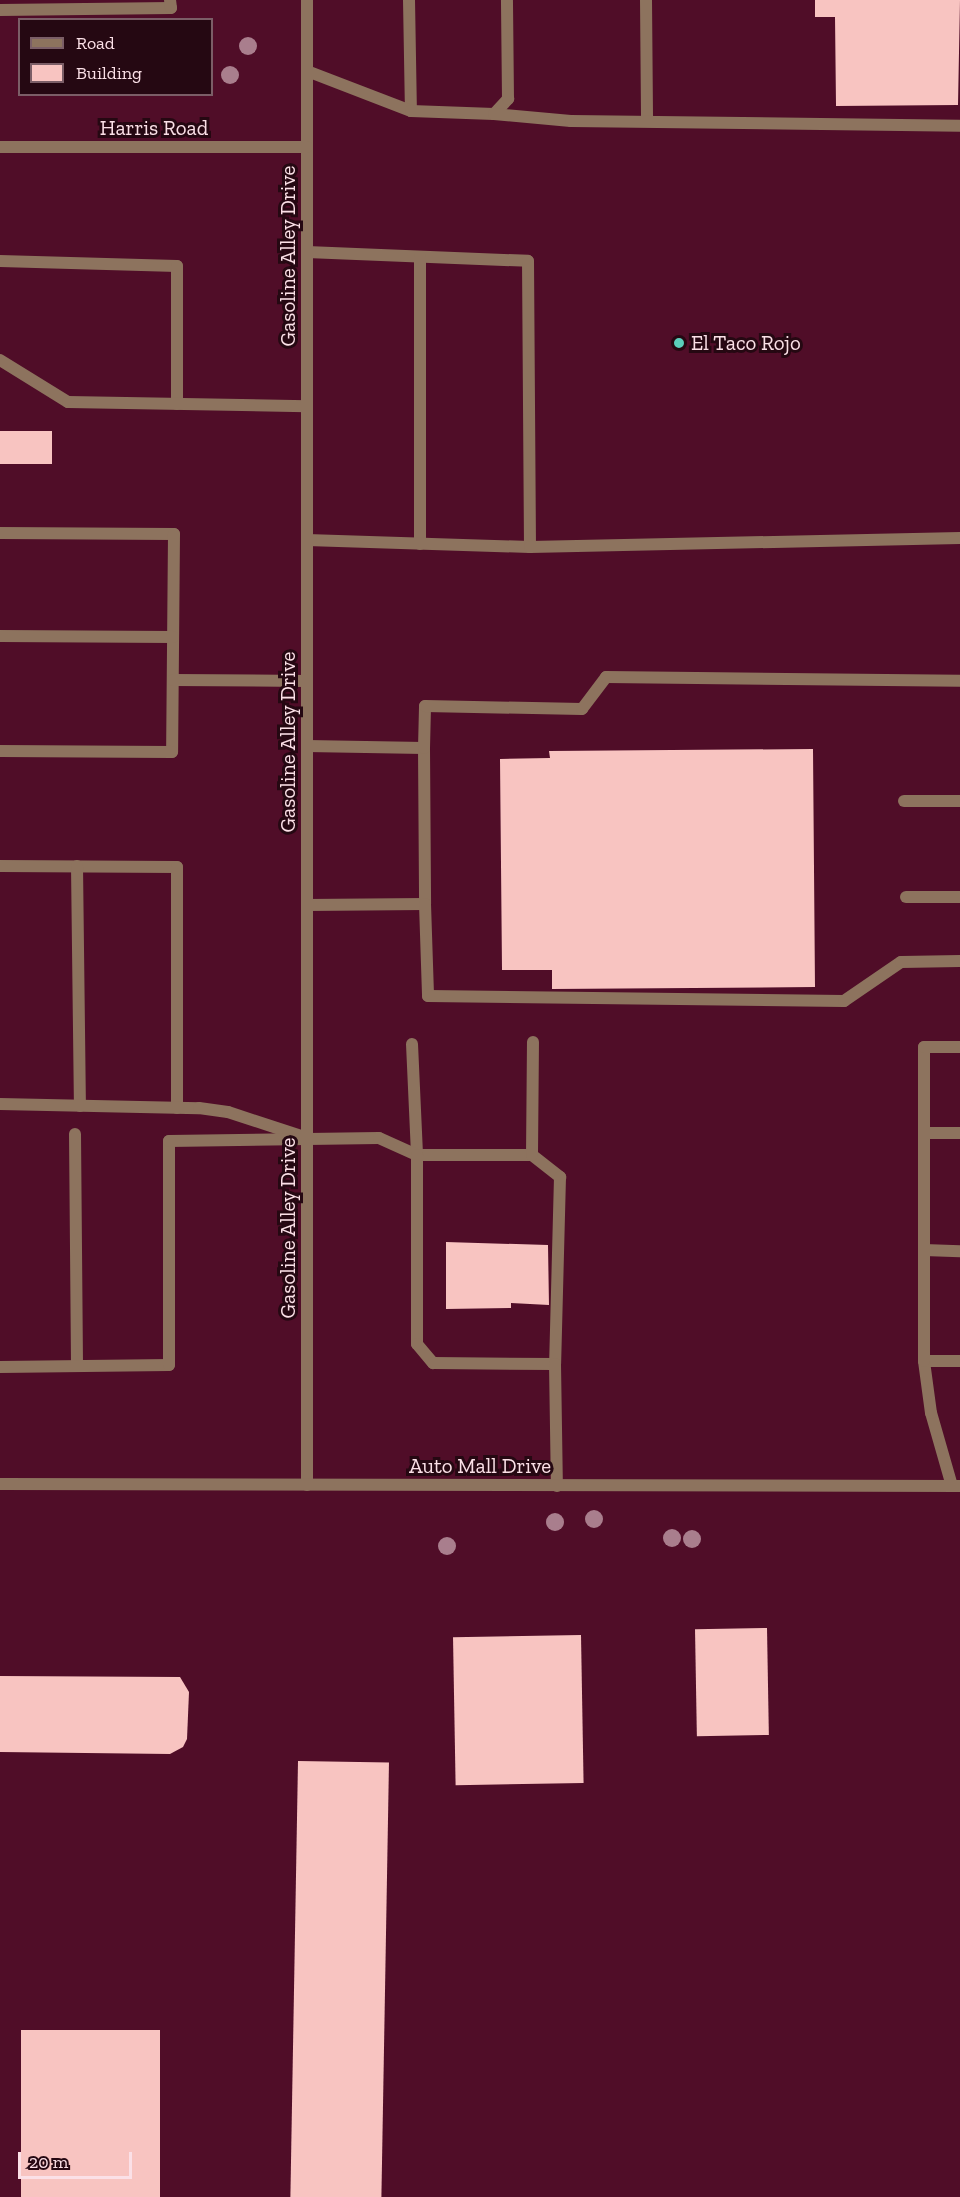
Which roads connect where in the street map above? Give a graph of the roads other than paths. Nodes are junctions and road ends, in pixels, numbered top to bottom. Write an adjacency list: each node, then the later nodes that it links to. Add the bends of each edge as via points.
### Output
1 (170, 0): 6 (street, via 171,8)
2 (307, 0): 7 (street, Gasoline Alley Drive)
3 (410, 0): 8 (street)
4 (507, 0): 9 (street, via 508,99)
5 (646, 0): 10 (street)
6 (0, 9)
7 (307, 71): 8 (street); 13 (street, Gasoline Alley Drive)
8 (411, 111): 9 (street)
9 (494, 114): 10 (street)
10 (647, 121): 11 (street)
11 (960, 126)
12 (0, 147): 13 (street, Harris Road)
13 (307, 147): 14 (street, Gasoline Alley Drive)
14 (307, 252): 15 (street); 19 (street, Gasoline Alley Drive)
15 (420, 257): 23 (street); 24 (street, via 528,261)
16 (0, 261): 18 (street, via 177,266)
17 (0, 360): 18 (street, via 68,402)
18 (177, 404): 19 (street)
19 (307, 406): 22 (street, Gasoline Alley Drive)
20 (0, 533): 26 (street, via 174,534)
21 (960, 538): 24 (street)
22 (307, 540): 23 (street); 28 (street, Gasoline Alley Drive)
23 (420, 544): 24 (street)
24 (530, 547)
25 (0, 636): 26 (street)
26 (173, 637): 27 (street)
27 (173, 680): 28 (street); 32 (street, via 172,752)
28 (307, 681): 30 (street, Gasoline Alley Drive)
29 (960, 681): 31 (street, via 606,677 582,709 425,706)
30 (307, 746): 31 (street); 40 (street, Gasoline Alley Drive)
31 (424, 748): 39 (street)
32 (0, 751)
33 (904, 801): 34 (street)
34 (960, 801)
35 (0, 866): 36 (street)
36 (77, 866): 46 (street); 47 (street, via 177,867)
37 (906, 897): 38 (street)
38 (960, 897)
39 (425, 904): 40 (street); 41 (street, via 428,996 844,1001 902,962)
40 (307, 905): 51 (street, Gasoline Alley Drive)
41 (960, 961)
42 (533, 1042): 53 (street)
43 (412, 1044): 52 (street)
44 (960, 1047): 48 (street, via 924,1047)
45 (0, 1104): 46 (street)
46 (80, 1106): 47 (street)
47 (177, 1108): 51 (street, via 228,1112)
48 (924, 1133): 49 (street); 54 (street)
49 (960, 1133)
50 (75, 1134): 59 (street)
51 (307, 1138): 52 (street, via 379,1138); 59 (street, via 169,1141 169,1365); 62 (street, Gasoline Alley Drive)
52 (417, 1155): 53 (street); 58 (street, via 417,1344 433,1363)
53 (532, 1155): 58 (street, via 561,1177)
54 (924, 1250): 55 (street); 56 (street)
55 (960, 1251)
56 (924, 1361): 57 (street); 64 (street, via 931,1413)
57 (960, 1361)
58 (555, 1364): 63 (street)
59 (77, 1366): 60 (street)
60 (0, 1367)
61 (0, 1485): 62 (street, Auto Mall Drive)
62 (307, 1485): 63 (street, Auto Mall Drive)
63 (557, 1486): 64 (street, Auto Mall Drive)
64 (956, 1486)

